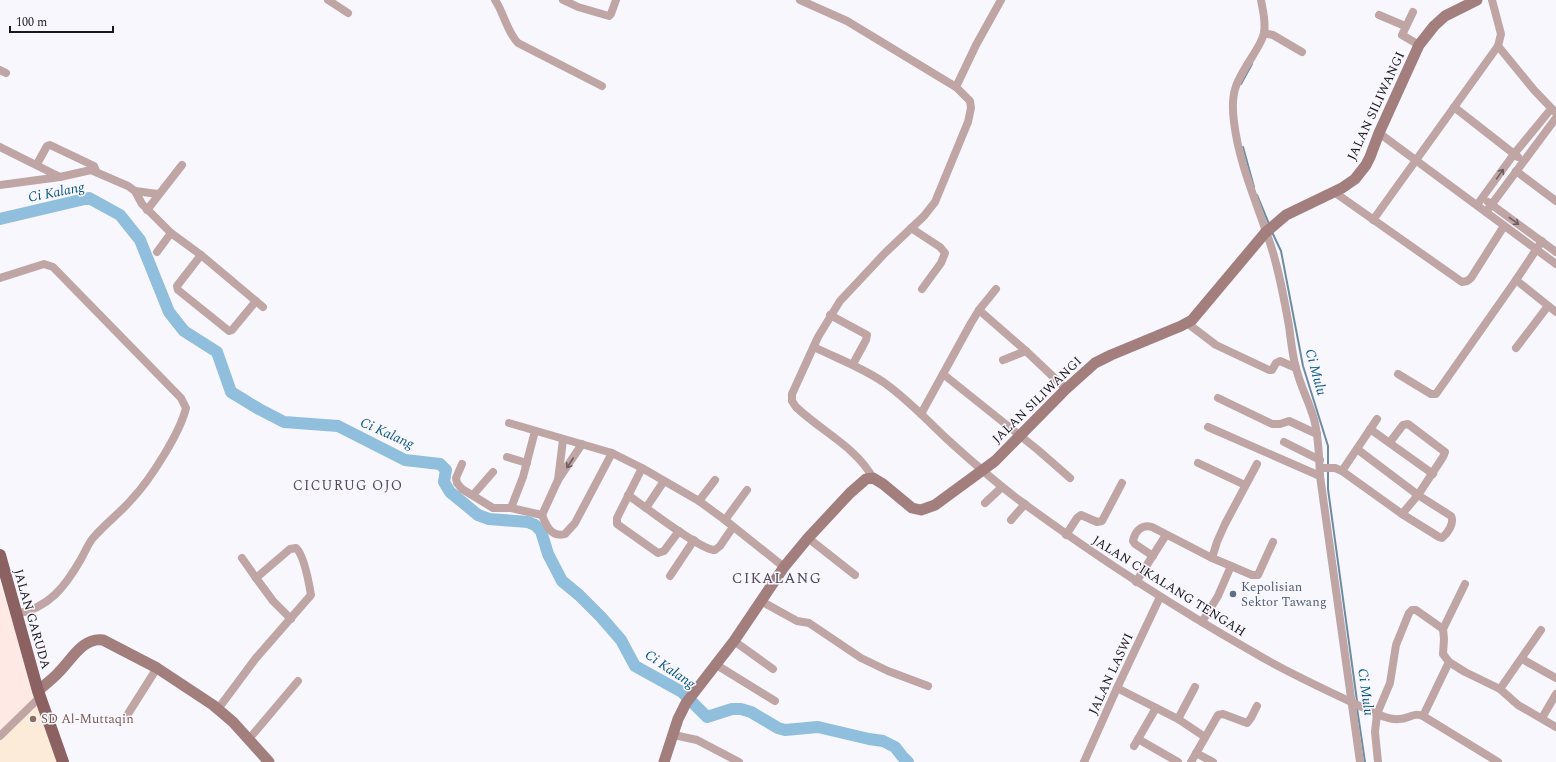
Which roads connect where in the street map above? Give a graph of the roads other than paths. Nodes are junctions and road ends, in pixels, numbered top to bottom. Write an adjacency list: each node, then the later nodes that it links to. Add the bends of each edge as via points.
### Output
1 (328, 0): 11 (street)
2 (495, 0): 18 (street, via 518,43)
3 (563, 0): 4 (street, via 609,16)
4 (616, 0)
5 (800, 0): 19 (street, via 847,21)
6 (1001, 0): 19 (street)
7 (1261, 0): 14 (street)
8 (1477, 0): 15 (street, JALAN SILIWANGI, via 1445,16)
9 (1492, 0): 16 (street, via 1501,34)
10 (1413, 12): 13 (street)
11 (348, 13)
12 (1379, 15): 13 (street)
13 (1406, 26): 15 (street, via 1403,36)
14 (1264, 33): 17 (street, via 1273,35); 46 (street, via 1234,91 1232,110 1239,152)
15 (1420, 45): 23 (street, JALAN SILIWANGI)
16 (1498, 46): 20 (street); 21 (street)
17 (1302, 52)
18 (602, 86)
19 (956, 87): 44 (street, via 970,101 971,113 938,196 929,211)
20 (1454, 107): 25 (street); 26 (street)
21 (1554, 110): 25 (street)
22 (1556, 118): 27 (street)
23 (1379, 133): 26 (street); 35 (street, JALAN SILIWANGI, via 1362,172 1349,184)
24 (0, 147): 28 (street)
25 (1514, 154): 27 (street); 38 (street, one-way to 25)
26 (1416, 159): 38 (street); 42 (street)
27 (1524, 161): 30 (street)
28 (37, 164): 31 (street, via 47,146 51,145 94,166); 32 (street)
29 (182, 165): 36 (street)
30 (1516, 171): 37 (street); 39 (street)
31 (96, 172): 32 (street, via 91,170); 34 (street)
32 (60, 177): 33 (street)
33 (0, 185)
34 (135, 191): 36 (street); 40 (street)
35 (1334, 192): 42 (street); 46 (street, JALAN SILIWANGI, via 1286,214)
36 (158, 194): 40 (street)
37 (1556, 201)
38 (1480, 202): 39 (street); 41 (street)
39 (1491, 205): 41 (street); 47 (street, one-way to 47)
40 (148, 210): 45 (street)
41 (1486, 212): 43 (street)
42 (1373, 220): 43 (street, via 1462,282 1471,278)
43 (1504, 226): 48 (street)
44 (911, 228): 55 (street, via 945,253 941,263); 62 (street, via 859,280)
45 (171, 233): 49 (street); 51 (street)
46 (1266, 233): 63 (street, JALAN SILIWANGI, via 1212,298); 69 (street, via 1278,273)
47 (1542, 242): 48 (street); 50 (street)
48 (1536, 250): 52 (street); 54 (street)
49 (157, 252)
50 (1556, 252)
51 (201, 255): 57 (street); 57 (street, via 177,286 178,290 229,331)
52 (1556, 264)
53 (0, 278): 140 (street, via 39,265 53,266 181,398 185,411 153,473 94,538 58,592 35,609)
54 (1516, 280): 58 (street); 71 (street, via 1436,394 1431,394)
55 (922, 289)
56 (996, 289): 60 (street)
57 (256, 301): 59 (street)
58 (1548, 306): 61 (street); 65 (street)
59 (263, 307)
60 (979, 310): 66 (street); 70 (street)
61 (1556, 312)
62 (830, 315): 64 (street); 68 (street, via 867,335)
63 (1187, 323): 69 (street, via 1216,345 1269,370 1273,370 1279,362); 72 (street, JALAN SILIWANGI, via 1103,358)
64 (814, 347): 68 (street, JALAN CIKALANG TENGAH); 99 (street, via 793,391 793,403 798,410 856,456)
65 (1516, 348)
66 (1026, 352): 67 (street); 72 (street)
67 (1003, 360)
68 (853, 364): 74 (street, JALAN CIKALANG TENGAH, via 886,384)
69 (1296, 368): 80 (street)
70 (943, 374): 74 (street); 81 (street)
71 (1398, 374)
72 (1066, 389): 81 (street, JALAN SILIWANGI)
73 (1218, 398): 80 (street, via 1272,424 1288,421)
74 (921, 414): 96 (street, JALAN CIKALANG TENGAH)
75 (1377, 419): 78 (street)
76 (509, 423): 79 (street)
77 (1208, 427): 94 (street)
78 (1370, 429): 84 (street); 86 (street)
79 (535, 431): 82 (street); 89 (street)
80 (1317, 434): 94 (street)
81 (1020, 436): 96 (street, JALAN SILIWANGI); 100 (street)
82 (563, 440): 85 (street); 101 (street)
83 (1284, 442): 94 (street)
84 (1390, 442): 98 (street); 98 (street, via 1403,425 1410,425 1444,452)
85 (582, 444): 87 (street); 101 (street, one-way to 101)
86 (1356, 449): 95 (street); 110 (street)
87 (612, 454): 93 (street); 117 (street, via 575,523 567,532 560,535 552,532)
88 (507, 457): 89 (street)
89 (527, 463): 114 (street)
90 (1198, 463): 106 (street)
91 (462, 464): 108 (street, via 457,474 457,483)
92 (1257, 464): 106 (street)
93 (642, 468): 103 (street); 109 (street)
94 (1321, 468): 95 (street); 160 (street)
95 (1339, 470): 116 (street)
96 (982, 471): 99 (street, JALAN SILIWANGI, via 939,503 921,510 912,508); 105 (street, JALAN CIKALANG TENGAH)
97 (493, 472): 108 (street)
98 (1432, 474): 110 (street)
99 (873, 478): 124 (street, via 866,479 856,487)
100 (1070, 478)
101 (558, 480): 117 (street)
102 (715, 480): 111 (street)
103 (664, 481): 111 (street); 115 (street)
104 (1122, 483): 122 (street, via 1102,521 1097,522 1081,515)
105 (1002, 486): 112 (street); 113 (street, JALAN CIKALANG TENGAH)
106 (1245, 486): 130 (street)
107 (747, 490): 118 (street)
108 (473, 495): 114 (street, via 493,508)
109 (628, 495): 115 (street); 121 (street, via 616,520 620,527 658,553 664,551)
110 (1418, 495): 116 (street); 116 (street, via 1452,518 1452,523 1444,536 1438,537)
111 (699, 501): 118 (street)
112 (985, 503)
113 (1025, 504): 119 (street); 122 (street, JALAN CIKALANG TENGAH)
114 (511, 508): 117 (street)
115 (646, 508): 121 (street)
116 (1402, 514)
117 (542, 515)
118 (725, 520): 120 (street)
119 (1011, 520)
120 (733, 527): 125 (street, via 715,550 710,550); 132 (street)
121 (679, 531): 125 (street)
122 (1066, 535): 136 (street, JALAN CIKALANG TENGAH)
123 (1166, 535): 128 (street); 128 (street, via 1147,526 1140,528 1136,533 1134,542); 130 (street)
124 (808, 538): 132 (street); 133 (street)
125 (694, 540): 134 (street)
126 (1273, 542): 131 (street, via 1258,575)
127 (0, 555): 140 (main road, JALAN GARUDA)
128 (1153, 556): 136 (street)
129 (242, 558): 135 (street)
130 (1212, 558): 131 (street)
131 (1231, 566): 142 (street, via 1218,596)
132 (784, 567): 139 (street)
133 (855, 575)
134 (670, 576)
135 (256, 578): 141 (street, via 273,601); 141 (street, via 291,548 298,550 305,567 311,595)
136 (1136, 582): 138 (street, JALAN CIKALANG TENGAH)
137 (1466, 584): 143 (street)
138 (1160, 597): 142 (street, JALAN CIKALANG TENGAH); 155 (street, JALAN LASWI)
139 (761, 601): 145 (street); 153 (street, via 796,621 809,623 861,658)
140 (16, 614): 157 (main road, JALAN GARUDA)
141 (291, 619): 163 (street, via 256,658)
142 (1202, 622): 160 (street, JALAN CIKALANG TENGAH, via 1267,661)
143 (1443, 629): 147 (street, via 1443,654); 164 (street, via 1417,611 1410,612 1398,637 1391,681)
144 (1541, 630): 146 (street)
145 (734, 641): 148 (street); 150 (street)
146 (1522, 659): 151 (street); 156 (street)
147 (1449, 662): 156 (street); 165 (street)
148 (715, 664): 159 (street); 170 (street, via 687,702 678,719)
149 (157, 668): 157 (street, via 108,641 94,640 82,647); 163 (street); 166 (street)
150 (773, 669)
151 (1556, 678)
152 (298, 681): 173 (street)
153 (928, 686)
154 (1195, 687): 168 (street)
155 (1117, 688): 162 (street); 179 (street, JALAN LASWI)
156 (1500, 689): 167 (street, via 1518,705)
157 (39, 694): 171 (street); 175 (main road, JALAN GARUDA)
158 (1556, 694): 167 (street)
159 (775, 700)
160 (1352, 703): 164 (street, JALAN CIKALANG TENGAH); 183 (street)
161 (1257, 706): 172 (street, via 1247,723 1220,714)
162 (1156, 708): 168 (street); 180 (street, via 1136,742)
163 (218, 709): 173 (street)
164 (1377, 714): 165 (street, JALAN CIKALANG TENGAH, via 1399,719 1415,714); 184 (street)
165 (1423, 716): 185 (street)
166 (126, 717)
167 (1542, 718): 169 (street)
168 (1178, 719): 172 (street)
169 (1556, 727)
170 (674, 735): 177 (street); 178 (street, via 697,740)
171 (0, 736)
172 (1205, 737): 174 (street)
173 (249, 740): 176 (street)
174 (1196, 753): 181 (street); 182 (street)
175 (63, 762)
176 (269, 762)
177 (664, 762)
178 (739, 762)
179 (1084, 762)
180 (1178, 762)
181 (1191, 762)
182 (1213, 762)
183 (1360, 762)
184 (1378, 762)
185 (1498, 762)

